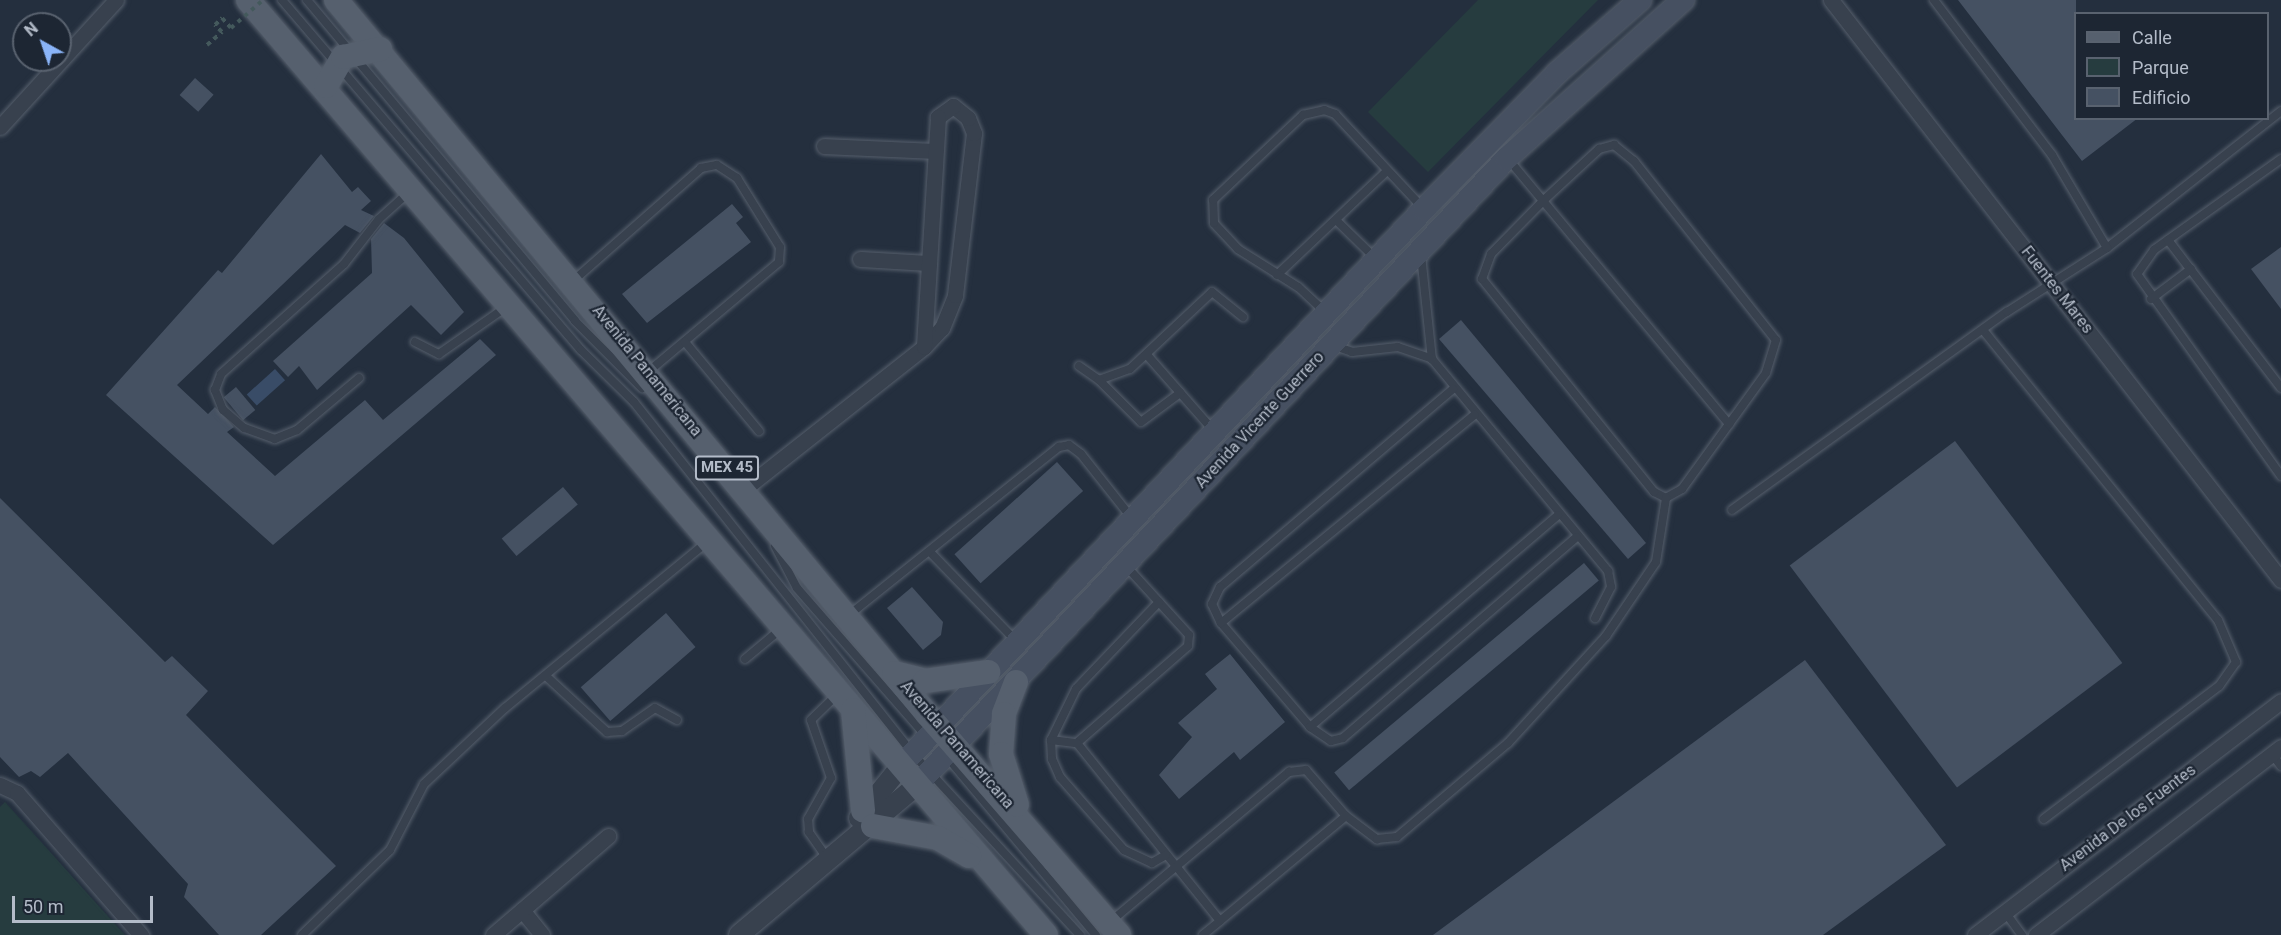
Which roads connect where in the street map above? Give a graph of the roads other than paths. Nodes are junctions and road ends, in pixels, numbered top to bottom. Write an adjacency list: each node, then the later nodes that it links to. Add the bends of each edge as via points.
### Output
1 (116, 0): 15 (street)
2 (248, 0): 10 (main road, MEX 45)
3 (282, 0): 12 (lane)
4 (307, 0): 12 (lane)
5 (336, 0): 11 (main road, Avenida Panamericana / MEX 45)
6 (1640, 0): 23 (main road, Avenida Vicente Guerrero, via 1557,73)
7 (1683, 0): 18 (main road, Avenida Vicente Guerrero)
8 (1832, 0): 34 (street, Fuentes Mares)
9 (1934, 0): 26 (lane, via 2077,191)
10 (266, 11): 13 (main road, Avenida Panamericana / MEX 45)
11 (380, 50): 12 (main road); 33 (main road, Avenida Panamericana / MEX 45)
12 (344, 58): 13 (main road); 85 (lane, via 575,321 649,394 775,547 797,588); 85 (lane, via 581,350 634,402 760,555 785,599)
13 (327, 86): 21 (main road, Avenida Panamericana / MEX 45)
14 (2281, 111): 26 (lane)
15 (0, 127)
16 (824, 146): 17 (street)
17 (934, 151): 30 (street); 43 (street, via 938,117 953,106 968,117 974,133 955,295 942,328)
18 (1507, 158): 22 (lane); 27 (main road, Avenida Vicente Guerrero)
19 (2281, 159): 25 (lane)
20 (1386, 172): 23 (lane); 24 (lane); 32 (lane, via 1335,114 1314,111 1214,200 1214,223 1254,263)
21 (414, 188): 36 (main road, Avenida Panamericana / MEX 45); 48 (lane, via 379,219 344,264 221,374 214,390 223,410 244,428 275,439 297,430)
22 (1545, 199): 54 (lane); 54 (lane, via 1605,146 1619,147 1634,161 1776,340 1770,367); 59 (lane, via 1485,263 1483,284 1654,492)
23 (1424, 209): 29 (main road, Avenida Vicente Guerrero)
24 (1336, 220): 29 (lane); 32 (lane)
25 (2168, 240): 31 (lane); 35 (lane, via 2139,267 2139,282)
26 (2107, 248): 34 (lane)
27 (1419, 250): 42 (main road, Avenida Vicente Guerrero); 45 (lane)
28 (860, 259): 30 (street)
29 (1377, 259): 37 (main road, Avenida Vicente Guerrero)
30 (929, 263): 43 (street)
31 (2191, 269): 35 (lane); 50 (lane)
32 (1277, 275): 37 (lane)
33 (573, 281): 41 (lane, via 701,168 724,167 742,186 782,255 773,271); 47 (main road, Avenida Panamericana / MEX 45)
34 (2053, 285): 39 (lane); 67 (street, Fuentes Mares)
35 (2151, 299): 57 (lane)
36 (510, 304): 40 (lane, via 439,354); 64 (main road, Avenida Panamericana / MEX 45)
37 (1325, 313): 56 (main road, Avenida Vicente Guerrero)
38 (1243, 317): 44 (lane, via 1221,294 1208,293)
39 (1983, 330): 60 (lane); 91 (lane, via 2218,620 2236,662 2219,686)
40 (416, 342)
41 (685, 342): 47 (lane); 55 (lane)
42 (1330, 344): 45 (lane, via 1352,352 1398,347); 66 (main road, Avenida Vicente Guerrero)
43 (924, 347): 58 (street)
44 (1147, 355): 49 (lane, via 1130,369); 52 (lane)
45 (1432, 359): 51 (lane)
46 (1079, 366): 49 (lane)
47 (648, 372): 58 (main road, Avenida Panamericana / MEX 45)
48 (359, 378)
49 (1099, 380): 52 (lane, via 1141,422)
50 (2281, 388)
51 (1453, 389): 53 (lane); 71 (lane, via 1220,587 1212,604)
52 (1180, 393): 56 (lane)
53 (1474, 416): 61 (lane); 71 (lane)
54 (1729, 424): 59 (lane, via 1682,489)
55 (759, 431)
56 (1214, 431): 62 (main road, Avenida Vicente Guerrero)
57 (2281, 476)
58 (744, 489): 69 (main road, Avenida Panamericana / MEX 45)
59 (1666, 498): 89 (lane, via 1656,562 1606,636 1508,743 1397,837 1377,839)
60 (1732, 510)
61 (1558, 515): 63 (lane); 82 (lane)
62 (1132, 518): 65 (lane, via 1069,445 1041,459); 73 (main road, Avenida Vicente Guerrero)
63 (1577, 537): 70 (lane, via 1608,571 1611,587); 82 (lane, via 1343,738 1331,741)
64 (708, 541): 72 (main road, Avenida Panamericana / MEX 45); 77 (lane)
65 (930, 552): 69 (lane); 73 (lane)
66 (1126, 566): 68 (lane); 78 (main road, Avenida Vicente Guerrero)
67 (2281, 580)
68 (1159, 602): 83 (lane, via 1076,689); 84 (lane, via 1189,635 1188,646)
69 (847, 617): 76 (main road, Avenida Panamericana / MEX 45)
70 (1595, 618)
71 (1221, 623): 82 (lane)
72 (783, 628): 74 (lane); 79 (main road, Avenida Panamericana / MEX 45)
73 (1017, 642): 75 (main road, Avenida Vicente Guerrero)
74 (746, 659)
75 (988, 672): 76 (main road, via 925,681); 85 (main road, Avenida Vicente Guerrero)
76 (894, 674): 85 (main road, Avenida Panamericana / MEX 45)
77 (546, 676): 81 (lane, via 607,732 622,731 655,708); 103 (lane, via 424,784 390,850)
78 (1016, 682): 85 (main road, Avenida Vicente Guerrero); 92 (main road, via 1004,714 1001,754 1006,781)
79 (846, 700): 85 (main road, Avenida Panamericana / MEX 45); 90 (main road); 95 (lane, via 811,720 831,778 808,819 809,832)
80 (2281, 702): 99 (street, Avenida De los Fuentes)
81 (677, 720)
82 (1310, 727)
83 (1051, 740): 84 (lane); 94 (lane, via 1060,777 1124,850 1152,863)
84 (1077, 743): 94 (lane)
85 (931, 747): 87 (main road, Avenida Panamericana / MEX 45); 87 (main road, Avenida Vicente Guerrero); 90 (street, Avenida Vicente Guerrero); 92 (main road, Avenida Panamericana / MEX 45); 101 (lane)
86 (2278, 756): 112 (street)
87 (923, 778): 90 (street, Avenida Vicente Guerrero); 96 (main road, Avenida Panamericana / MEX 45); 108 (lane)
88 (0, 786): 102 (street, via 17,793)
89 (1346, 816): 97 (lane, via 1298,767); 100 (lane)
90 (868, 819): 95 (street, Avenida Vicente Guerrero); 96 (main road, via 938,838)
91 (2044, 819)
92 (1025, 821): 101 (main road, Avenida Panamericana / MEX 45)
93 (608, 836): 98 (street)
94 (1166, 855): 97 (lane)
95 (827, 858): 106 (street, Avenida Vicente Guerrero)
96 (984, 864): 107 (main road, Avenida Panamericana / MEX 45)
97 (1175, 867): 100 (lane); 101 (lane)
98 (522, 909): 104 (street); 105 (street)
99 (2005, 912): 110 (street, Avenida De los Fuentes); 111 (lane)
100 (1220, 921): 109 (lane)
101 (1108, 931)
102 (141, 935)
103 (302, 935)
104 (493, 935)
105 (542, 935)
106 (738, 935)
107 (1046, 935)
108 (1080, 935)
109 (1203, 935)
110 (1975, 935)
111 (2022, 935)
112 (2036, 935)

